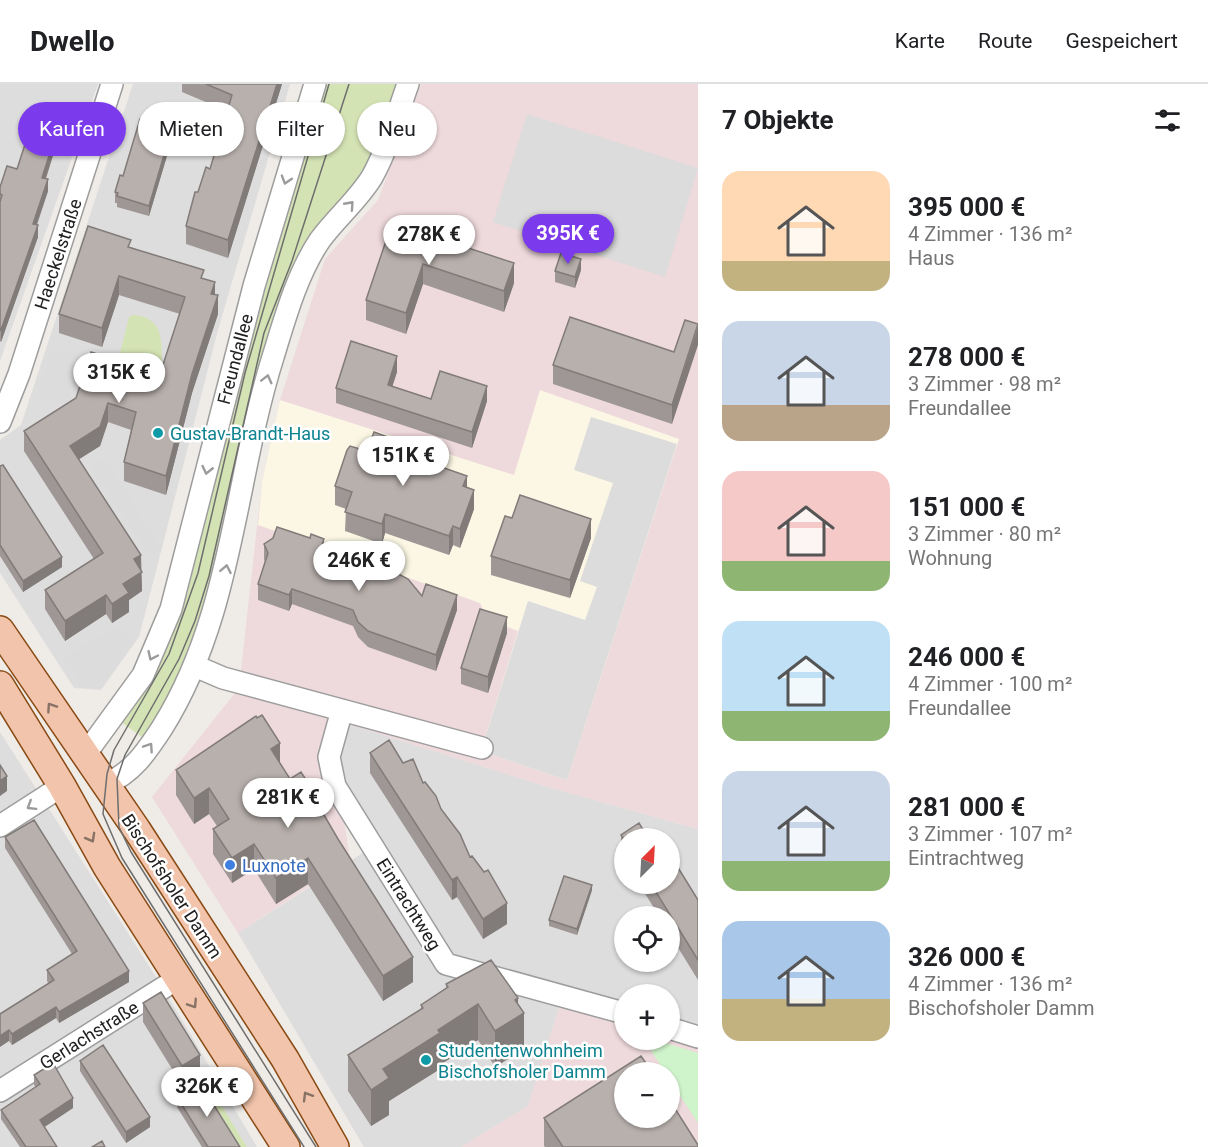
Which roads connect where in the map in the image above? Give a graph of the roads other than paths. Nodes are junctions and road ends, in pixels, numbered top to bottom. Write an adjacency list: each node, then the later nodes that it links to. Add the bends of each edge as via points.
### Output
1 (112, 84): 4 (street, Haeckelstraße)
2 (315, 84): 10 (street, Freundallee, one-way to 10, via 254,286 171,609 143,675)
3 (408, 84): 6 (street, Freundallee, one-way to 3, via 224,579 253,434 272,358 296,288 306,262 321,240 372,177)
4 (0, 422)
5 (0, 630): 10 (main road, Bischofsholer Damm, one-way to 5)
6 (195, 666): 8 (street, via 223,678); 11 (street, Freundallee, one-way to 6, via 129,770 147,751)
7 (0, 685): 12 (main road)
8 (342, 710): 9 (street); 15 (street, Eintrachtweg, via 329,757 335,786 446,964)
9 (482, 748)
10 (84, 756): 11 (main road, Bischofsholer Damm); 12 (main road)
11 (105, 784): 12 (main road); 20 (main road, Bischofsholer Damm, one-way to 11, via 285,1059)
12 (62, 786): 13 (street, one-way to 13); 14 (main road, one-way to 14)
13 (0, 826)
14 (177, 979): 18 (street, Gerlachstraße); 19 (main road, one-way to 19)
15 (614, 1010)
16 (680, 1031): 17 (street)
17 (698, 1037)
18 (0, 1091)
19 (286, 1147)
20 (335, 1147)

